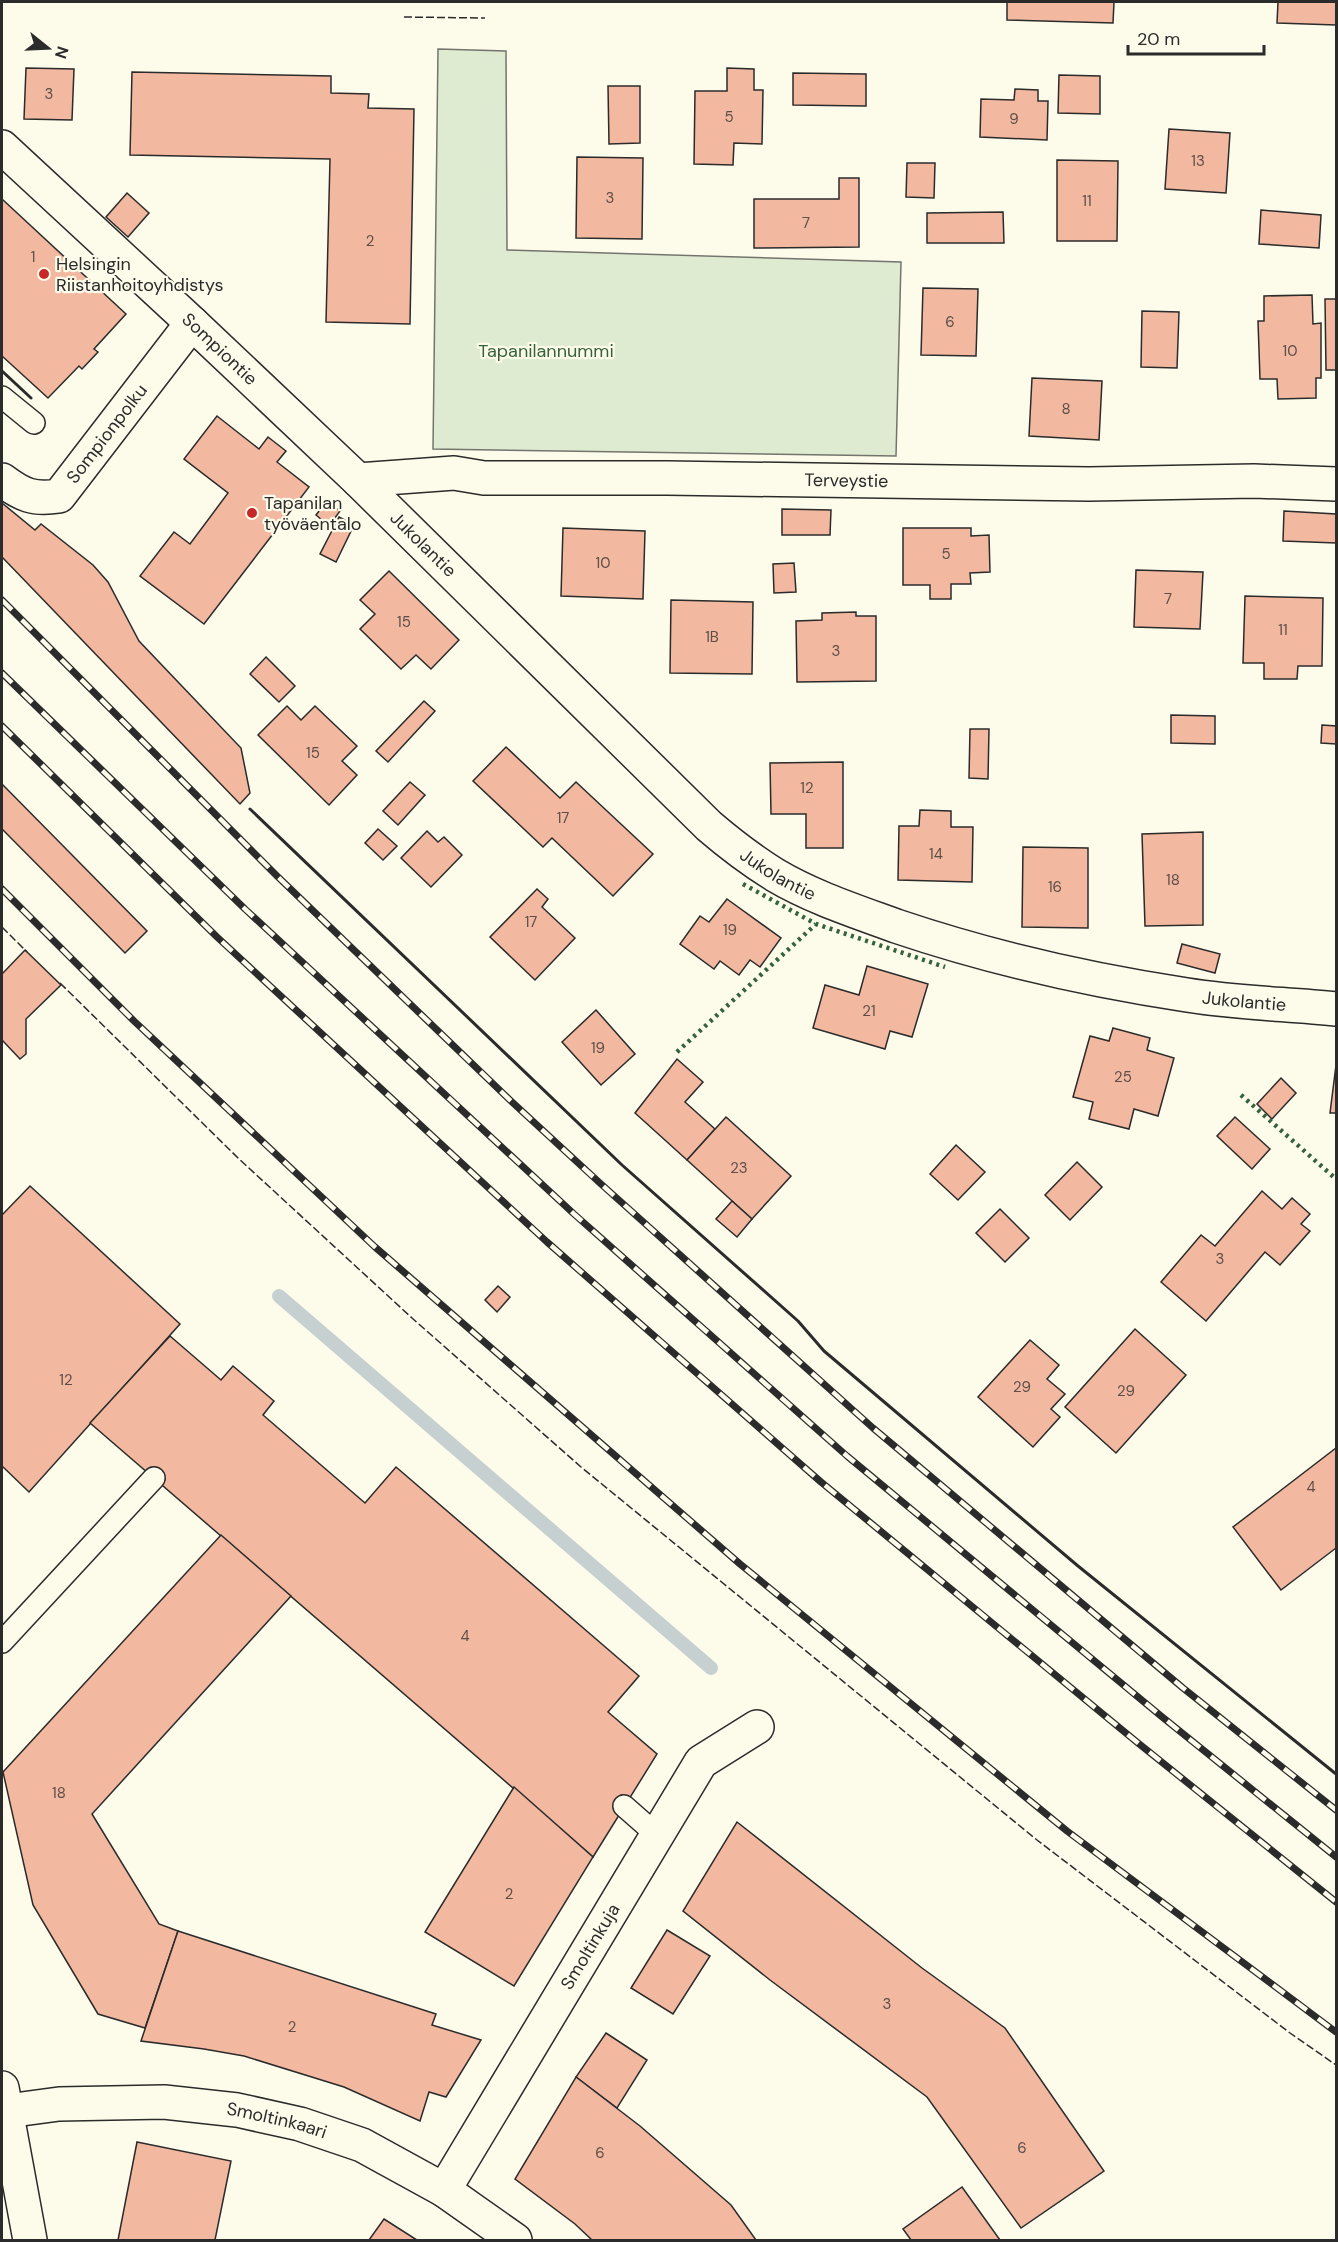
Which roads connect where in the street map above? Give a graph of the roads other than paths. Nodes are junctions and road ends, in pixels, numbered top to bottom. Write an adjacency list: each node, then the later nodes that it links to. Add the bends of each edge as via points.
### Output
1 (2, 147): 2 (street, Sompiontie)
2 (192, 323): 5 (street, Sompionpolku, via 59,496 23,495); 6 (street, Sompiontie)
3 (2, 397): 4 (lane)
4 (34, 423)
5 (2, 480)
6 (358, 480): 7 (street, Terveystie, via 454,473 484,478); 8 (street, Jukolantie, via 709,826 776,876 850,910 987,955 1188,996)
7 (1336, 484)
8 (1336, 1009)
9 (154, 1478): 10 (lane)
10 (2, 1642)
11 (757, 1727): 13 (street, Smoltinkuja, via 701,1762)
12 (624, 1806): 13 (lane)
13 (657, 1835): 15 (street, Smoltinkuja)
14 (4, 2099): 15 (street, Smoltinkaari, via 59,2104 164,2102 237,2110 300,2124 362,2145); 16 (street)
15 (444, 2190): 17 (street, Smoltinkaari)
16 (30, 2241)
17 (515, 2241)

